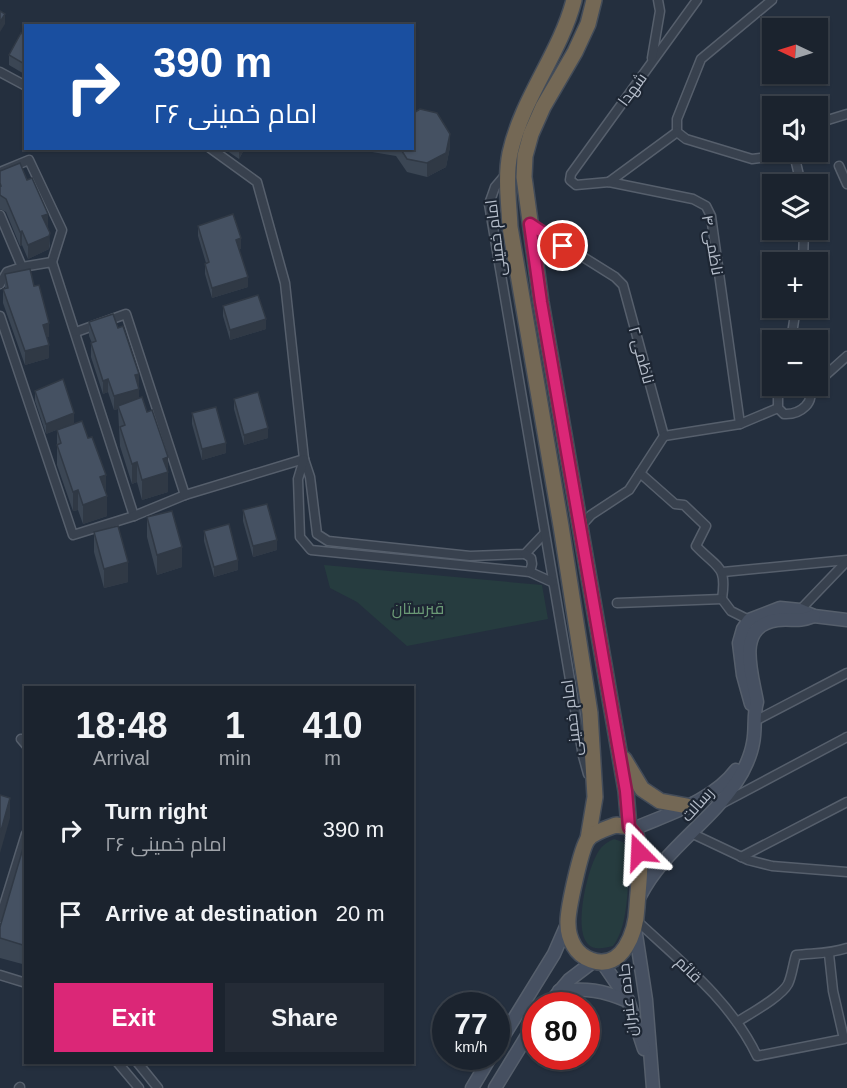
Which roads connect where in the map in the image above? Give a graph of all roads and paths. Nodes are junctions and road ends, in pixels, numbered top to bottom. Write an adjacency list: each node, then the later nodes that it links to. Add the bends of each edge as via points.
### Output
1 (574, 0): 15 (highway, امام خمینی, via 559,44 518,126)
2 (594, 0): 21 (highway, via 575,52 531,134 524,177)
3 (658, 0): 6 (street, via 660,11)
4 (697, 0): 6 (street, شهدا)
5 (772, 0): 11 (street, via 701,59 676,119)
6 (652, 62): 17 (street, شهدا)
7 (0, 72): 8 (street)
8 (24, 85)
9 (847, 114): 10 (street)
10 (828, 120)
11 (677, 132): 13 (street, via 686,139 752,159); 18 (street)
12 (213, 150): 36 (street, via 257,182 285,283)
13 (762, 158)
14 (839, 166): 19 (street)
15 (508, 171): 34 (highway, امام خمینی, via 510,227); 35 (street, via 495,187 489,204)
16 (0, 172): 22 (street, via 29,160 62,230)
17 (570, 180): 18 (street, ناظمی ۴, via 576,185)
18 (609, 182): 32 (street, ناظمی ۴, via 693,199 706,206 711,216)
19 (847, 184)
20 (0, 215): 23 (street)
21 (530, 224): 33 (street, ناظمی ۲, via 624,285); 40 (highway)
22 (52, 262): 23 (street); 26 (street)
23 (22, 267): 24 (street, via 7,272)
24 (0, 284)
25 (0, 316): 39 (street, via 73,535)
26 (76, 332): 38 (street, via 126,314); 39 (street)
27 (847, 356): 28 (street)
28 (828, 373)
29 (778, 396): 31 (street)
30 (811, 396): 31 (street, via 799,412 784,414)
31 (778, 408): 32 (street)
32 (740, 424): 33 (street)
33 (664, 436): 37 (street)
34 (548, 448): 35 (street); 60 (highway, امام خمینی, via 590,713)
35 (531, 451): 42 (street)
36 (304, 459): 38 (street); 41 (street); 43 (street, via 298,479 300,537)
37 (640, 473): 40 (street, via 629,490 591,515); 47 (street, via 706,526 696,546)
38 (185, 495): 39 (street)
39 (134, 516)
40 (580, 528): 58 (highway)
41 (317, 534): 43 (street); 44 (street, via 328,541 470,556)
42 (544, 534): 44 (street); 48 (street)
43 (306, 544): 46 (street, via 311,550)
44 (525, 554): 46 (street, via 531,558)
45 (847, 561): 47 (street); 51 (street)
46 (530, 572): 48 (street)
47 (723, 572): 49 (street)
48 (552, 582): 60 (street, via 583,756)
49 (722, 599): 50 (street); 53 (street, via 731,611)
50 (617, 603)
51 (800, 610): 52 (street, رسالت); 53 (street, رسالت, via 780,608)
52 (814, 616): 54 (street, رسالت); 56 (street, رسالت, via 799,622 765,623 755,630 749,653 757,702)
53 (749, 620): 56 (street, رسالت, via 739,644)
54 (847, 620)
55 (847, 673): 56 (street)
56 (755, 716): 59 (street, رسالت)
57 (847, 737): 62 (street)
58 (619, 750): 63 (highway, via 642,789 660,801); 64 (highway)
59 (750, 752): 62 (street, رسالت, via 738,781); 63 (street, رسالت, via 729,779)
60 (595, 797): 66 (highway, امام خمینی)
61 (847, 802): 68 (street)
62 (719, 805): 65 (street, رسالت)
63 (687, 806): 64 (street, رسالت)
64 (630, 828): 66 (highway, via 616,825); 70 (highway, via 637,837 639,852)
65 (693, 834): 68 (street); 70 (street, رسالت, via 667,856)
66 (588, 839): 72 (highway, امام خمینی, via 575,878)
67 (24, 840): 71 (street)
68 (741, 857): 69 (street, via 772,866)
69 (847, 872)
70 (638, 900): 73 (highway)
71 (0, 918)
72 (568, 922): 76 (highway, via 575,948 581,955); 82 (street, via 554,954)
73 (636, 924): 76 (highway, via 626,947 610,961); 81 (street, قائم, via 688,968); 86 (street, جاده عنبران)
74 (847, 948): 75 (street)
75 (829, 954): 81 (street, via 796,955 784,990); 81 (street, قائم, via 844,1039 757,1056)
76 (598, 961): 79 (street); 80 (street, جاده عنبران)
77 (0, 975): 78 (street)
78 (24, 982)
79 (559, 991): 80 (street, via 582,988)
80 (628, 1001): 86 (street, جاده عنبران)
81 (737, 1022)
82 (510, 1025)
83 (522, 1044): 91 (street)
84 (119, 1064): 88 (street)
85 (139, 1064): 89 (street)
86 (650, 1068): 92 (street, جاده عنبران)
87 (483, 1070): 90 (street)
88 (139, 1088)
89 (158, 1088)
90 (472, 1088)
91 (495, 1088)
92 (653, 1088)

